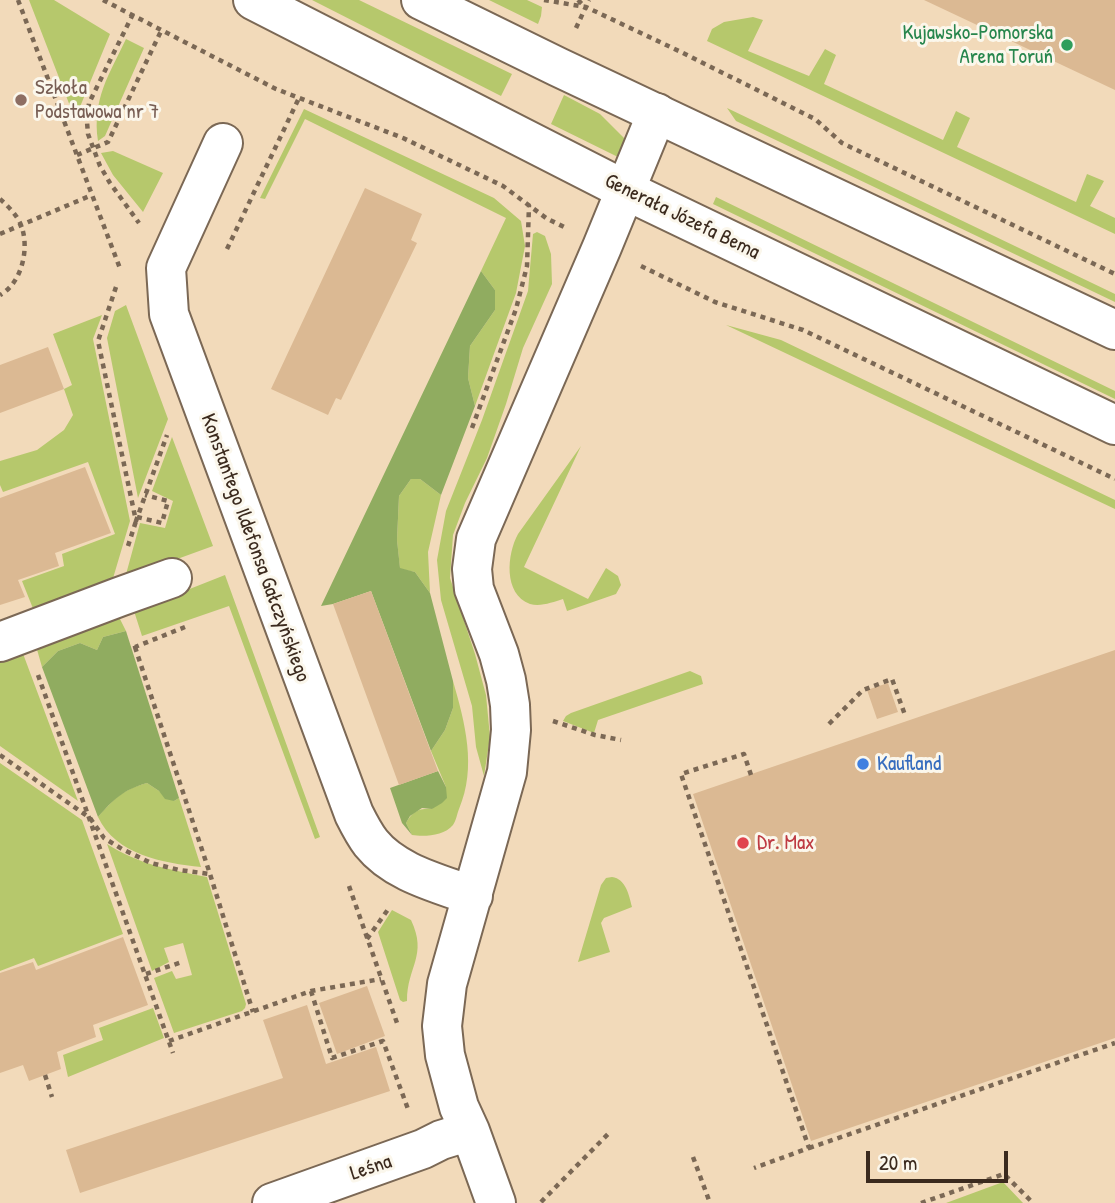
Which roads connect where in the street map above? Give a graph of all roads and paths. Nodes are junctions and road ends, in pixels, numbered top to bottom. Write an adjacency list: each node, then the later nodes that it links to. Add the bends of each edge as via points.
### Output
1 (18, 0): 16 (path)
2 (103, 0): 9 (path)
3 (253, 0): 17 (street, Generała Józefa Bema)
4 (421, 0): 13 (street)
5 (544, 0): 8 (path)
6 (578, 0): 8 (path)
7 (589, 0): 8 (path)
8 (586, 7): 11 (path); 26 (path, via 815,119 842,144)
9 (133, 14): 10 (path); 15 (path, via 89,103 88,134)
10 (162, 29): 12 (path); 15 (path, via 108,142)
11 (575, 31)
12 (299, 98): 22 (path, via 403,138 503,186 547,218); 23 (path)
13 (657, 113): 17 (street); 29 (street)
14 (223, 143): 25 (street, Konstantego Ildefonsa Gałczyńskiego)
15 (93, 149): 16 (path); 25 (path)
16 (77, 156): 18 (path)
17 (625, 190): 22 (street); 30 (street, Generała Józefa Bema)
18 (92, 195): 20 (path); 24 (path)
19 (0, 199): 20 (path)
20 (21, 225): 21 (path); 28 (path, via 22,265 13,284)
21 (0, 233)
22 (602, 247): 32 (path, via 715,302 803,330); 47 (street, via 476,539 474,589 503,667 511,730 507,772)
23 (228, 248)
24 (120, 268)
25 (166, 268): 47 (street, Konstantego Ildefonsa Gałczyńskiego, via 169,314 354,814 371,843 392,862)
26 (1115, 274)
27 (116, 287): 34 (path, via 99,341 136,521)
28 (0, 295)
29 (1115, 330)
30 (1115, 425)
31 (170, 427): 33 (path)
32 (1115, 479)
33 (145, 495): 34 (path); 34 (path, via 168,501 162,523)
34 (137, 517)
35 (172, 578): 36 (street)
36 (11, 638): 44 (path)
37 (135, 647): 45 (path)
38 (905, 715): 40 (path, via 892,679 863,690)
39 (552, 720): 41 (path)
40 (829, 724)
41 (621, 740)
42 (0, 755): 44 (path)
43 (751, 775): 63 (path, via 744,754 681,774)
44 (90, 818): 45 (path, via 104,838 151,863); 51 (path)
45 (210, 874): 54 (path)
46 (347, 880): 49 (path)
47 (472, 896): 61 (street, via 447,984 442,1026 449,1074)
48 (396, 899): 49 (path)
49 (367, 939): 52 (path)
50 (182, 962): 51 (path)
51 (146, 974): 56 (path)
52 (381, 979): 53 (path); 55 (path)
53 (311, 991): 54 (path); 64 (path, via 332,1058 383,1041)
54 (253, 1012): 56 (path)
55 (399, 1028)
56 (169, 1041): 58 (path)
57 (1115, 1042): 63 (path)
58 (173, 1054)
59 (45, 1075): 60 (path)
60 (52, 1097)
61 (470, 1131): 64 (street, Leśna); 68 (street)
62 (609, 1133): 69 (path)
63 (808, 1148): 66 (path)
64 (423, 1149): 67 (street, Leśna)
65 (693, 1157): 70 (path)
66 (754, 1168)
67 (272, 1203)
68 (496, 1203)
69 (540, 1203)
70 (710, 1203)
71 (921, 1203): 72 (path, via 1004,1174)
72 (1033, 1203)

